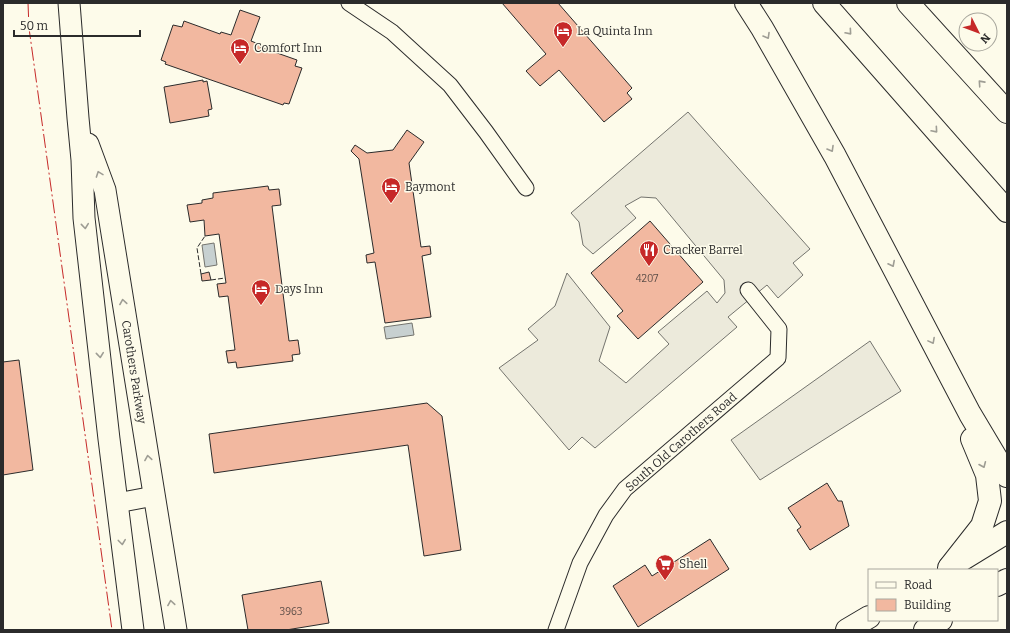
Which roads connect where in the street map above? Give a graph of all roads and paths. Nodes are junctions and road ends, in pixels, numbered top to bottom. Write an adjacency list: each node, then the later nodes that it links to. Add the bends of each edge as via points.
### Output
1 (69, 3): 7 (main road, Carothers Parkway)
2 (348, 3): 8 (street, via 392,32 450,85)
3 (746, 3): 11 (main road, one-way to 11, via 835,156)
4 (824, 3): 9 (main road, one-way to 9)
5 (908, 3): 6 (main road, one-way to 5)
6 (1007, 112)
7 (78, 118): 13 (main road, Carothers Parkway, one-way to 7, via 105,190); 14 (main road, Carothers Parkway, one-way to 14, via 84,218)
8 (526, 188)
9 (1007, 211)
10 (748, 290): 23 (street, South Old Carothers Road, via 779,329 778,358 625,488 606,515 580,563)
11 (970, 414): 12 (main road); 16 (main road, one-way to 16, via 971,436 987,475 990,501 982,526)
12 (1007, 476)
13 (154, 496): 14 (street); 22 (main road, Carothers Parkway, one-way to 13)
14 (117, 503): 21 (main road, Carothers Parkway, one-way to 21)
15 (1007, 532): 16 (main road)
16 (947, 569)
17 (1007, 580): 18 (main road)
18 (998, 584)
19 (868, 618): 24 (main road)
20 (939, 621): 25 (main road)
21 (133, 630)
22 (176, 630)
23 (556, 630)
24 (847, 630)
25 (925, 630)

